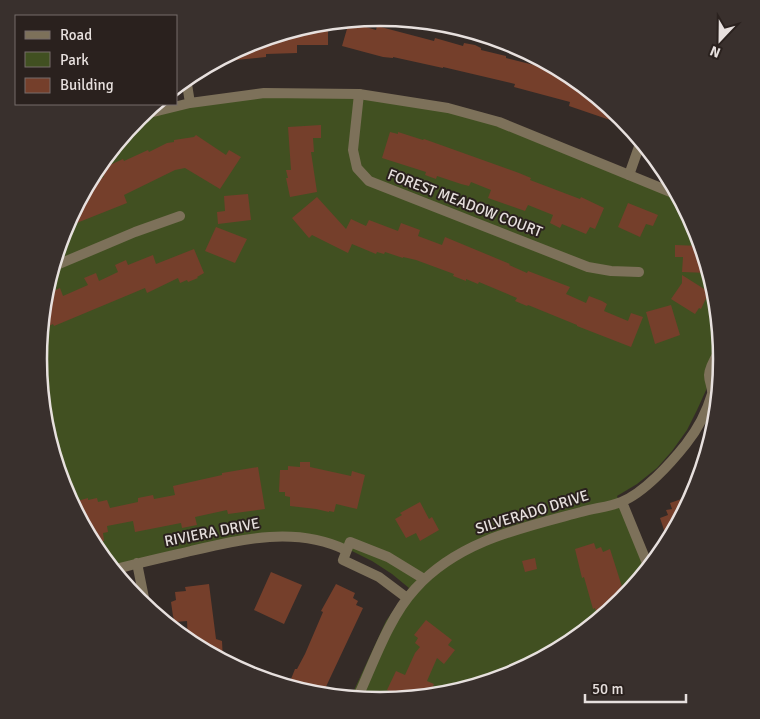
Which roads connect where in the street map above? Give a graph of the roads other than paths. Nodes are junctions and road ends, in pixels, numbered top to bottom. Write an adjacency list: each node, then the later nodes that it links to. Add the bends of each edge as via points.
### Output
1 (187, 87): 3 (street)
2 (359, 94): 3 (street, via 264,93); 6 (street, via 448,108 499,122); 10 (street, FOREST MEADOW COURT, via 353,150 357,168 369,181 588,267)
3 (190, 104): 4 (street)
4 (158, 111)
5 (638, 149): 6 (street)
6 (629, 175): 7 (street)
7 (668, 191)
8 (180, 216): 9 (street)
9 (61, 263)
10 (639, 272)
11 (713, 366): 12 (street, SILVERADO DRIVE, via 709,375)
12 (713, 383)
13 (710, 406): 14 (street, SILVERADO DRIVE, via 674,458 651,481)
14 (622, 502): 16 (street); 19 (street, SILVERADO DRIVE, via 482,542 448,560)
15 (346, 550): 17 (street, RIVIERA DRIVE, via 302,537 270,536 242,539); 19 (street, via 350,542 388,557); 21 (street, via 343,560 379,577)
16 (646, 560)
17 (137, 563): 18 (street, RIVIERA DRIVE); 20 (street)
18 (120, 568)
19 (424, 579): 21 (street, SILVERADO DRIVE)
20 (143, 594)
21 (407, 598): 22 (street, SILVERADO DRIVE, via 397,612)
22 (360, 692)

